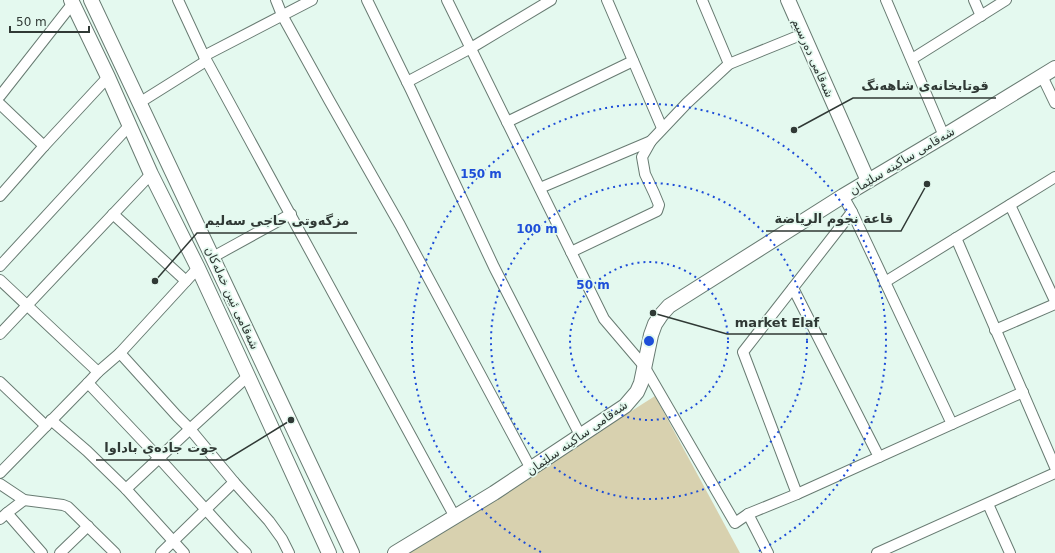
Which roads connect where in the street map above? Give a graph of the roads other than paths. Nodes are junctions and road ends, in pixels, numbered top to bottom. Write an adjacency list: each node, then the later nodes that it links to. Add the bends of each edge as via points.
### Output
1 (91, 0): 28 (main road, شەقامی ئیبن خەلەکان)
2 (178, 0): 19 (street)
3 (276, 0): 15 (street)
4 (312, 0): 15 (street)
5 (367, 0): 26 (street)
6 (447, 0): 18 (street)
7 (551, 0): 18 (street)
8 (607, 0): 21 (street)
9 (702, 0): 22 (street)
10 (788, 0): 17 (main road, شەقامی دەرسیم)
11 (886, 0): 20 (street)
12 (974, 0): 16 (street)
13 (1006, 0): 16 (street)
14 (72, 2): 25 (main road, شەقامی ئیبن خەلەکان); 27 (street)
15 (282, 15): 19 (street); 76 (street, via 400,225)
16 (981, 16): 20 (street)
17 (803, 34): 22 (street); 39 (main road, شەقامی دەرسیم)
18 (471, 48): 26 (street); 31 (street)
19 (205, 59): 28 (street); 48 (street)
20 (912, 59): 34 (street)
21 (633, 61): 31 (street); 33 (street)
22 (729, 64): 33 (street)
23 (1055, 68): 24 (main road, شەقامی ساکینە سلێمان)
24 (1042, 76): 29 (street); 34 (main road, شەقامی ساکینە سلێمان)
25 (108, 78): 32 (main road, شەقامی ئیبن خەلەکان); 36 (street)
26 (407, 82): 72 (street, via 494,267)
27 (0, 96)
28 (140, 103): 41 (main road, شەقامی ئیبن خەلەکان)
29 (1055, 103)
30 (0, 104): 36 (street)
31 (508, 122): 40 (street)
32 (129, 126): 37 (main road, شەقامی ئیبن خەلەکان); 52 (street)
33 (662, 128): 35 (street)
34 (944, 136): 39 (main road, شەقامی ساکینە سلێمان)
35 (651, 141): 40 (street); 50 (street, via 642,157 644,174 659,205 657,211)
36 (44, 146): 42 (street)
37 (151, 174): 43 (main road, شەقامی ئیبن خەلەکان); 47 (street)
38 (1055, 177): 45 (street)
39 (868, 181): 44 (main road, شەقامی ساکینە سلێمان)
40 (540, 188): 50 (street)
41 (181, 190): 43 (main road); 51 (main road, شەقامی ئیبن خەلەکان)
42 (2, 191)
43 (163, 196): 53 (main road, شەقامی ئیبن خەلەکان)
44 (843, 196): 46 (street); 63 (main road, شەقامی ساکینە سلێمان, via 668,306 655,324)
45 (1010, 205): 49 (street); 58 (street)
46 (852, 212): 56 (street); 57 (street)
47 (112, 214): 55 (street); 59 (street)
48 (291, 214): 51 (street); 88 (street)
49 (956, 238): 56 (street); 60 (street)
50 (571, 252): 63 (street, via 604,319)
51 (213, 258): 99 (main road, شەقامی ئیبن خەلەکان)
52 (0, 266)
53 (198, 268): 55 (street); 65 (main road, شەقامی ئیبن خەلەکان)
54 (0, 280): 59 (street)
55 (186, 281): 62 (street)
56 (885, 282): 70 (street)
57 (793, 288): 73 (street); 82 (street, via 743,352)
58 (1055, 303): 60 (street)
59 (27, 305): 61 (street); 64 (street)
60 (995, 330): 68 (street)
61 (0, 334)
62 (120, 353): 64 (street); 71 (street)
63 (644, 366): 72 (main road, شەقامی ساکینە سلێمان, via 641,383 632,399); 86 (street, via 735,523)
64 (98, 372): 67 (street)
65 (248, 376): 71 (street); 98 (main road, شەقامی ئیبن خەلەکان)
66 (0, 382): 69 (street)
67 (88, 383): 69 (street); 74 (street)
68 (1023, 392): 70 (street); 75 (street)
69 (49, 423): 77 (street); 81 (street, via 87,451)
70 (952, 424): 73 (street)
71 (190, 429): 74 (street); 79 (street)
72 (580, 435): 76 (main road, شەقامی ساکینە سلێمان)
73 (879, 457): 82 (street)
74 (159, 458): 81 (street); 85 (street)
75 (1055, 467)
76 (531, 469): 88 (main road, شەقامی ساکینە سلێمان)
77 (0, 473)
78 (1055, 473): 84 (street)
79 (234, 482): 85 (street); 97 (street, via 269,521)
80 (0, 484): 83 (street)
81 (126, 489): 90 (street)
82 (797, 494): 86 (street)
83 (24, 500): 87 (street); 89 (street, via 68,507)
84 (988, 504): 102 (street); 103 (street)
85 (206, 510): 90 (street); 91 (street)
86 (748, 514): 101 (street)
87 (3, 516): 92 (street)
88 (455, 517): 100 (main road, شەقامی ساکینە سلێمان)
89 (88, 526): 93 (street); 94 (street)
90 (174, 540): 95 (street); 96 (street)
91 (244, 552)
92 (42, 553)
93 (60, 553)
94 (115, 553)
95 (161, 553)
96 (184, 553)
97 (289, 553)
98 (328, 553)
99 (352, 553)
100 (395, 553)
101 (768, 553)
102 (879, 553)
103 (1010, 553)

